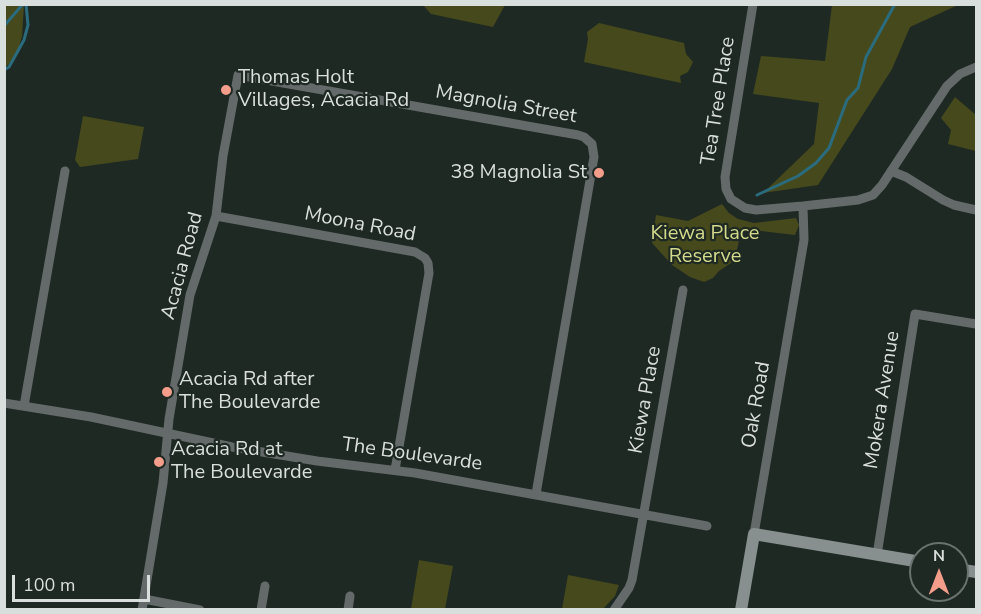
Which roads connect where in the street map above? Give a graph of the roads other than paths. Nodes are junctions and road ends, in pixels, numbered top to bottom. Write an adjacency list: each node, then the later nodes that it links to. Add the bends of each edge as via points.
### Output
1 (753, 4): 6 (street, Tea Tree Place, via 725,167 726,189 735,203 750,209)
2 (976, 67): 5 (street, Tea Tree Place, via 960,74 947,87)
3 (238, 75): 8 (street, Acacia Road); 15 (street, Magnolia Street, via 578,135 592,144 594,157)
4 (65, 171): 12 (street)
5 (891, 171): 6 (street, Tea Tree Place, via 878,191 866,198); 7 (street, via 943,200)
6 (803, 206): 18 (street, Oak Road, via 804,240)
7 (976, 210)
8 (216, 216): 13 (street, Acacia Road, via 190,295); 14 (street, Moona Road, via 415,252 425,258 429,273)
9 (683, 290): 16 (street, Kiewa Place)
10 (976, 324): 19 (street, Mokera Avenue, via 915,314)
11 (4, 403): 12 (street, The Boulevarde)
12 (24, 406): 13 (street, The Boulevarde)
13 (168, 433): 14 (street, The Boulevarde, via 293,457); 23 (street, Acacia Road, via 164,483)
14 (395, 470): 15 (street, The Boulevarde)
15 (536, 494): 16 (street, The Boulevarde)
16 (644, 516): 17 (street, The Boulevarde); 28 (street, Kiewa Place, via 632,580)
17 (707, 526)
18 (754, 534): 19 (street); 29 (street, Oak Road)
19 (877, 555): 20 (street)
20 (909, 560)
21 (265, 586): 26 (street)
22 (350, 596): 27 (street)
23 (144, 599): 24 (street, Acacia Road); 25 (street)
24 (142, 609)
25 (200, 609)
26 (261, 609)
27 (348, 609)
28 (614, 609)
29 (741, 609)

